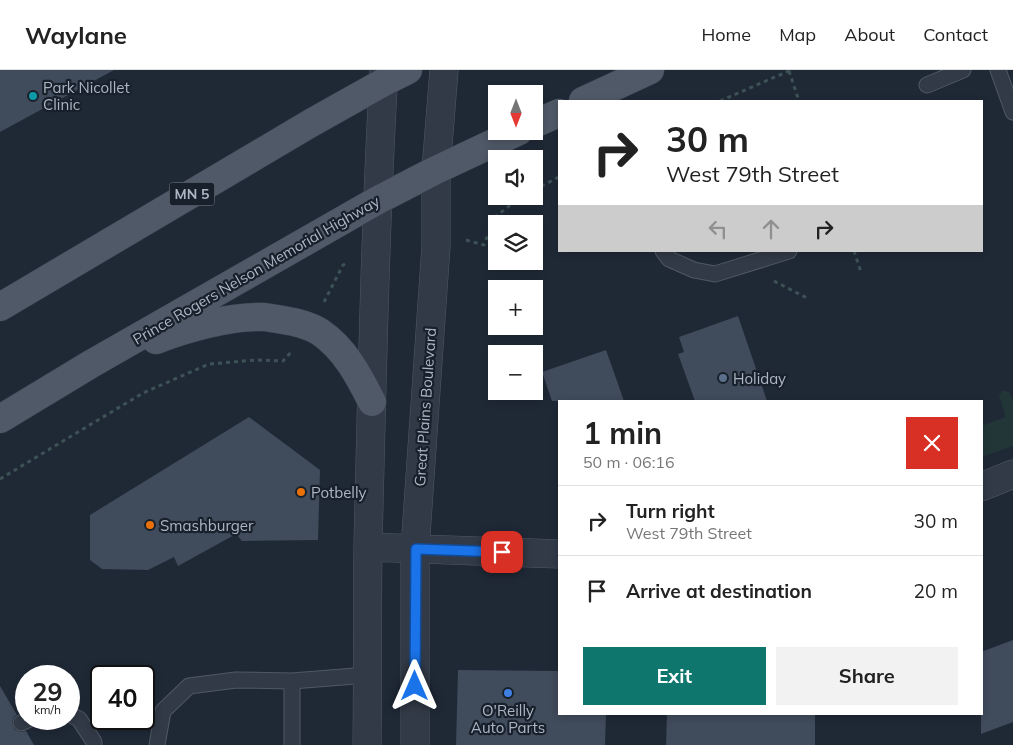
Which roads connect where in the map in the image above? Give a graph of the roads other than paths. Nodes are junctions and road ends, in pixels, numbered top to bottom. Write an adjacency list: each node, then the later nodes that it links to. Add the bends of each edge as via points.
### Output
1 (408, 70): 6 (main road, MN 5)
2 (444, 70): 13 (street, Great Plains Boulevard)
3 (650, 70): 8 (main road)
4 (963, 70): 7 (lane)
5 (998, 70): 9 (lane)
6 (384, 76): 14 (street); 17 (main road, MN 5, via 311,123)
7 (927, 85)
8 (585, 100)
9 (1013, 112)
10 (558, 113): 11 (main road)
11 (543, 120)
12 (500, 140): 13 (main road, Prince Rogers Nelson Memorial Highway)
13 (436, 170): 14 (main road, Prince Rogers Nelson Memorial Highway); 24 (street, Great Plains Boulevard, via 436,246)
14 (378, 200): 18 (main road, Prince Rogers Nelson Memorial Highway); 19 (street)
15 (664, 252): 16 (lane, via 669,259 694,270 715,274)
16 (786, 252)
17 (0, 307)
18 (91, 364): 19 (main road, via 175,333 223,321 266,317 295,322 321,333 348,359); 20 (main road, Prince Rogers Nelson Memorial Highway)
19 (372, 402): 23 (street)
20 (0, 420)
21 (1013, 474): 22 (street)
22 (983, 486)
23 (368, 547): 24 (street); 26 (street)
24 (416, 549): 25 (street); 33 (street, Great Plains Boulevard)
25 (558, 554)
26 (368, 675): 27 (lane); 32 (street)
27 (292, 681): 30 (lane, via 236,680 189,686 163,711); 31 (lane)
28 (80, 721): 29 (lane)
29 (94, 745)
30 (157, 745)
31 (292, 745)
32 (367, 745)
33 (415, 745)

